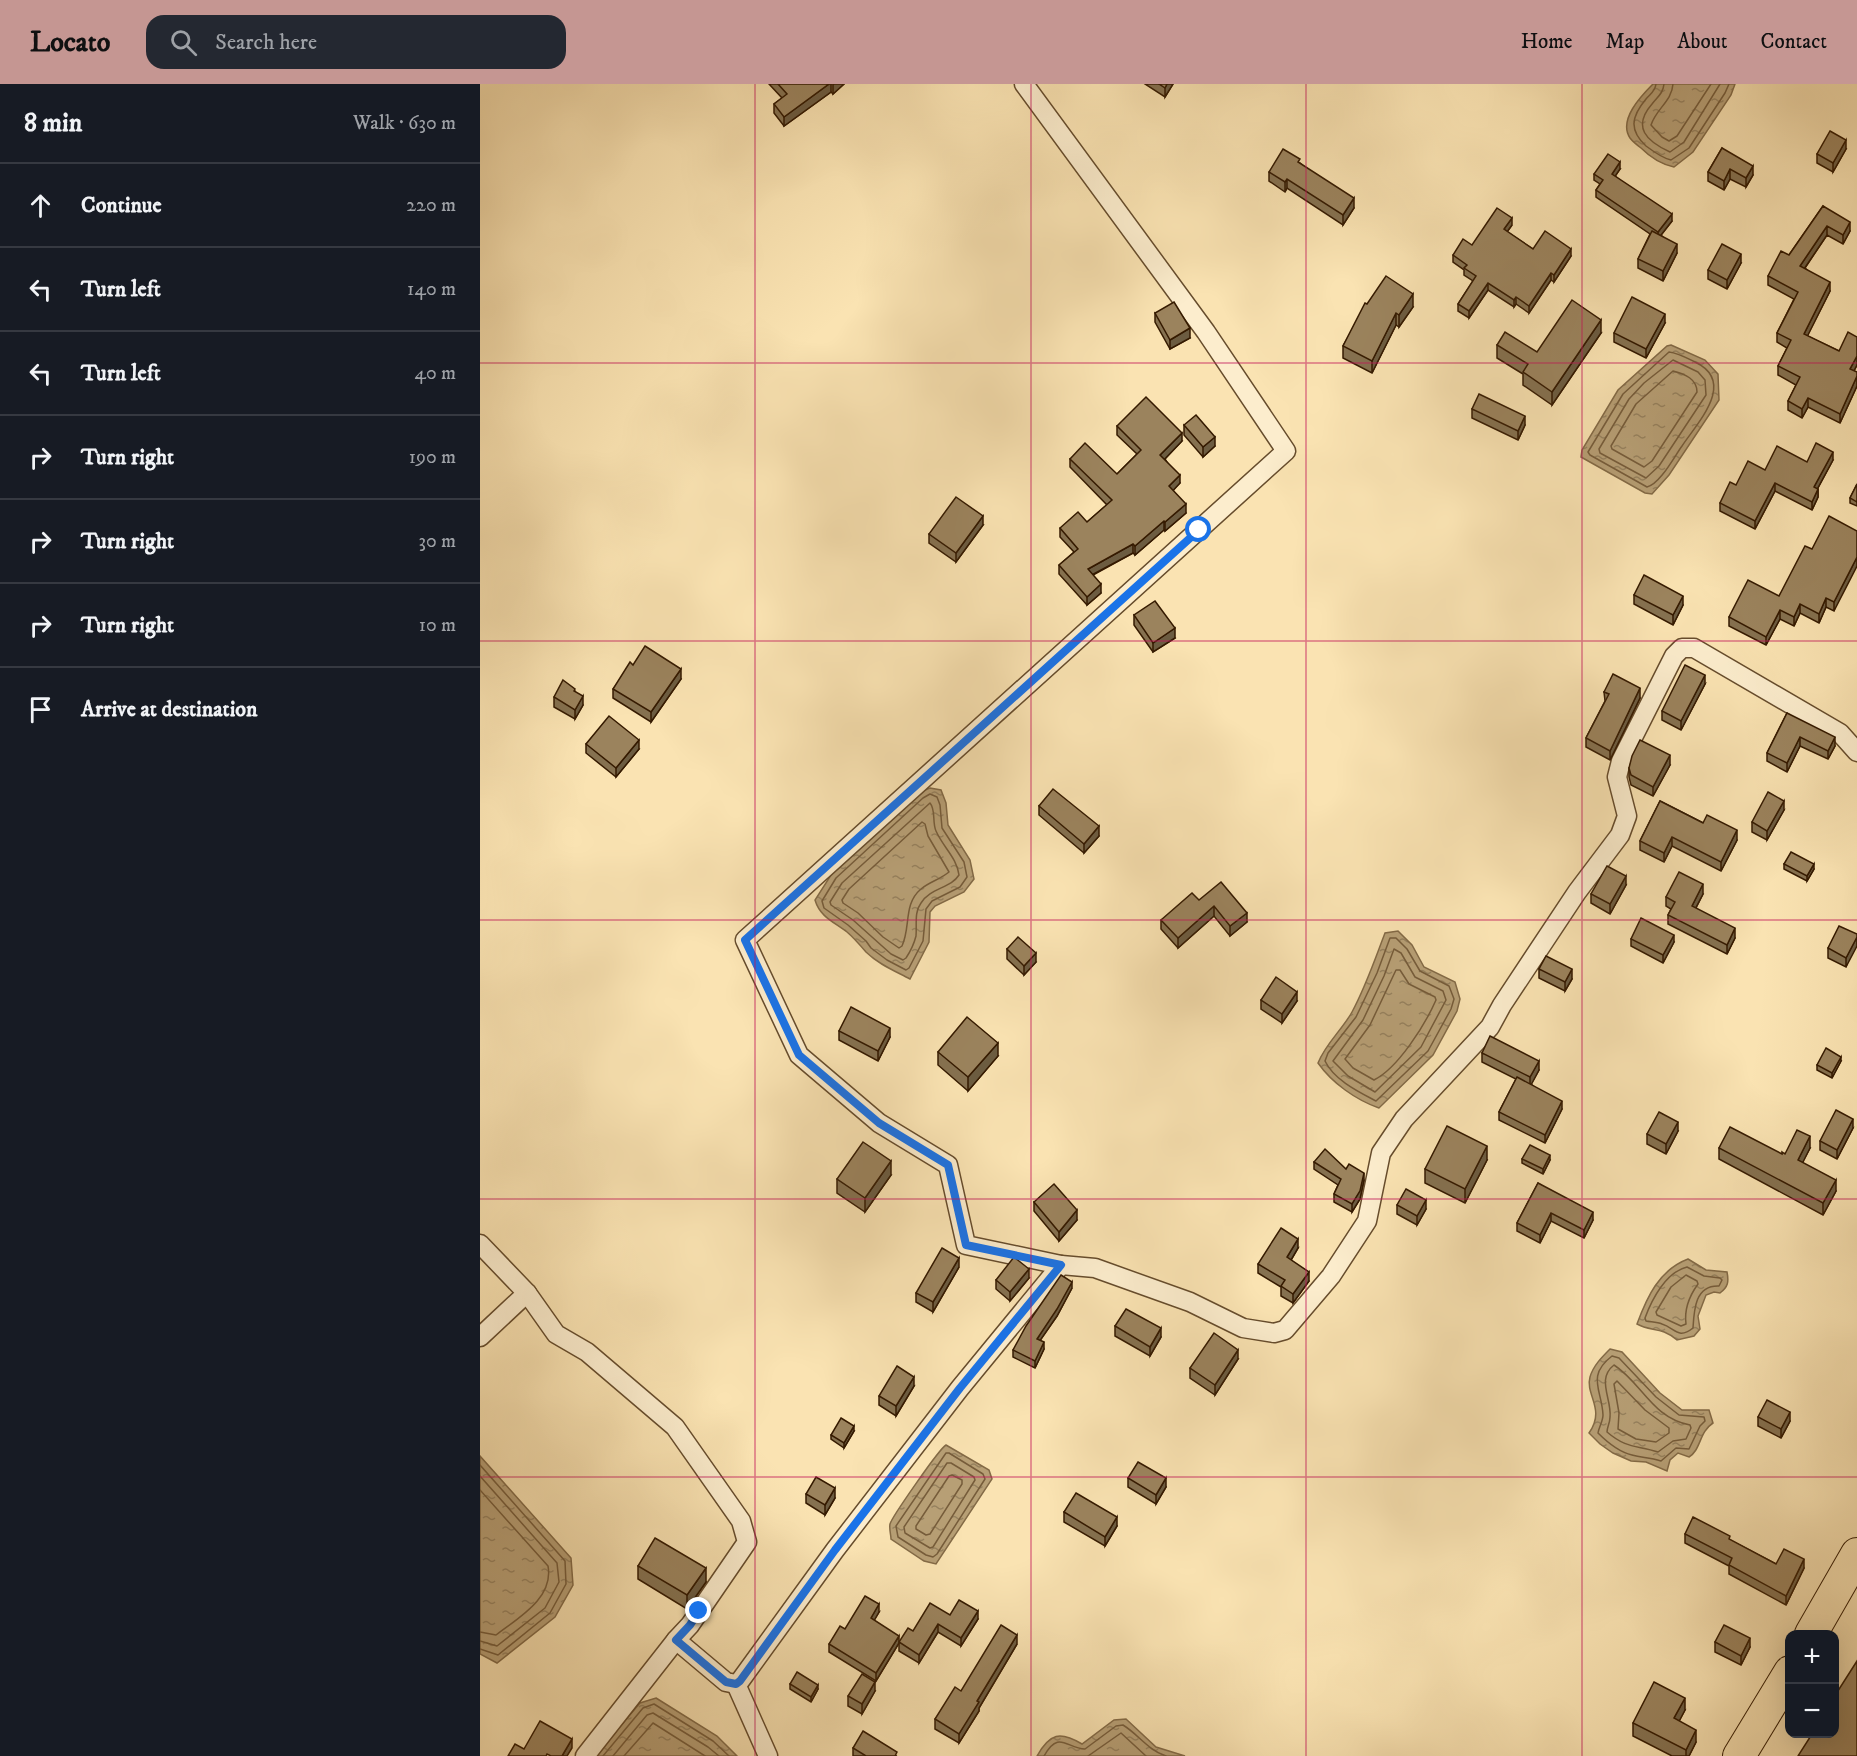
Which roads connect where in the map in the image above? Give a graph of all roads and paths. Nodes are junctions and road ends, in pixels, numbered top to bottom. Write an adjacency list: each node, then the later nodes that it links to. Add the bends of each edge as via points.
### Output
1 (1024, 84): 4 (street, via 1206,332 1286,451 745,940 799,1055 879,1123 948,1165 966,1245)
2 (1857, 752): 4 (street, via 1840,734 1694,648 1682,648 1674,656 1621,761 1617,777 1627,816 1620,835 1577,892 1490,1027 1404,1119 1381,1153 1367,1221 1331,1276 1285,1329 1274,1333 1243,1328 1190,1302 1095,1268)
3 (480, 1244): 5 (street)
4 (1061, 1265): 11 (street, via 953,1397)
5 (527, 1293): 6 (street); 9 (street, via 550,1329 587,1352 675,1427 741,1521 747,1542)
6 (480, 1337)
7 (1857, 1554): 8 (highway)
8 (1815, 1630)
9 (676, 1640): 11 (street, via 726,1682); 12 (street)
10 (1785, 1680): 14 (highway)
11 (736, 1684): 13 (street)
12 (585, 1756)
13 (768, 1756)
14 (1739, 1756)

